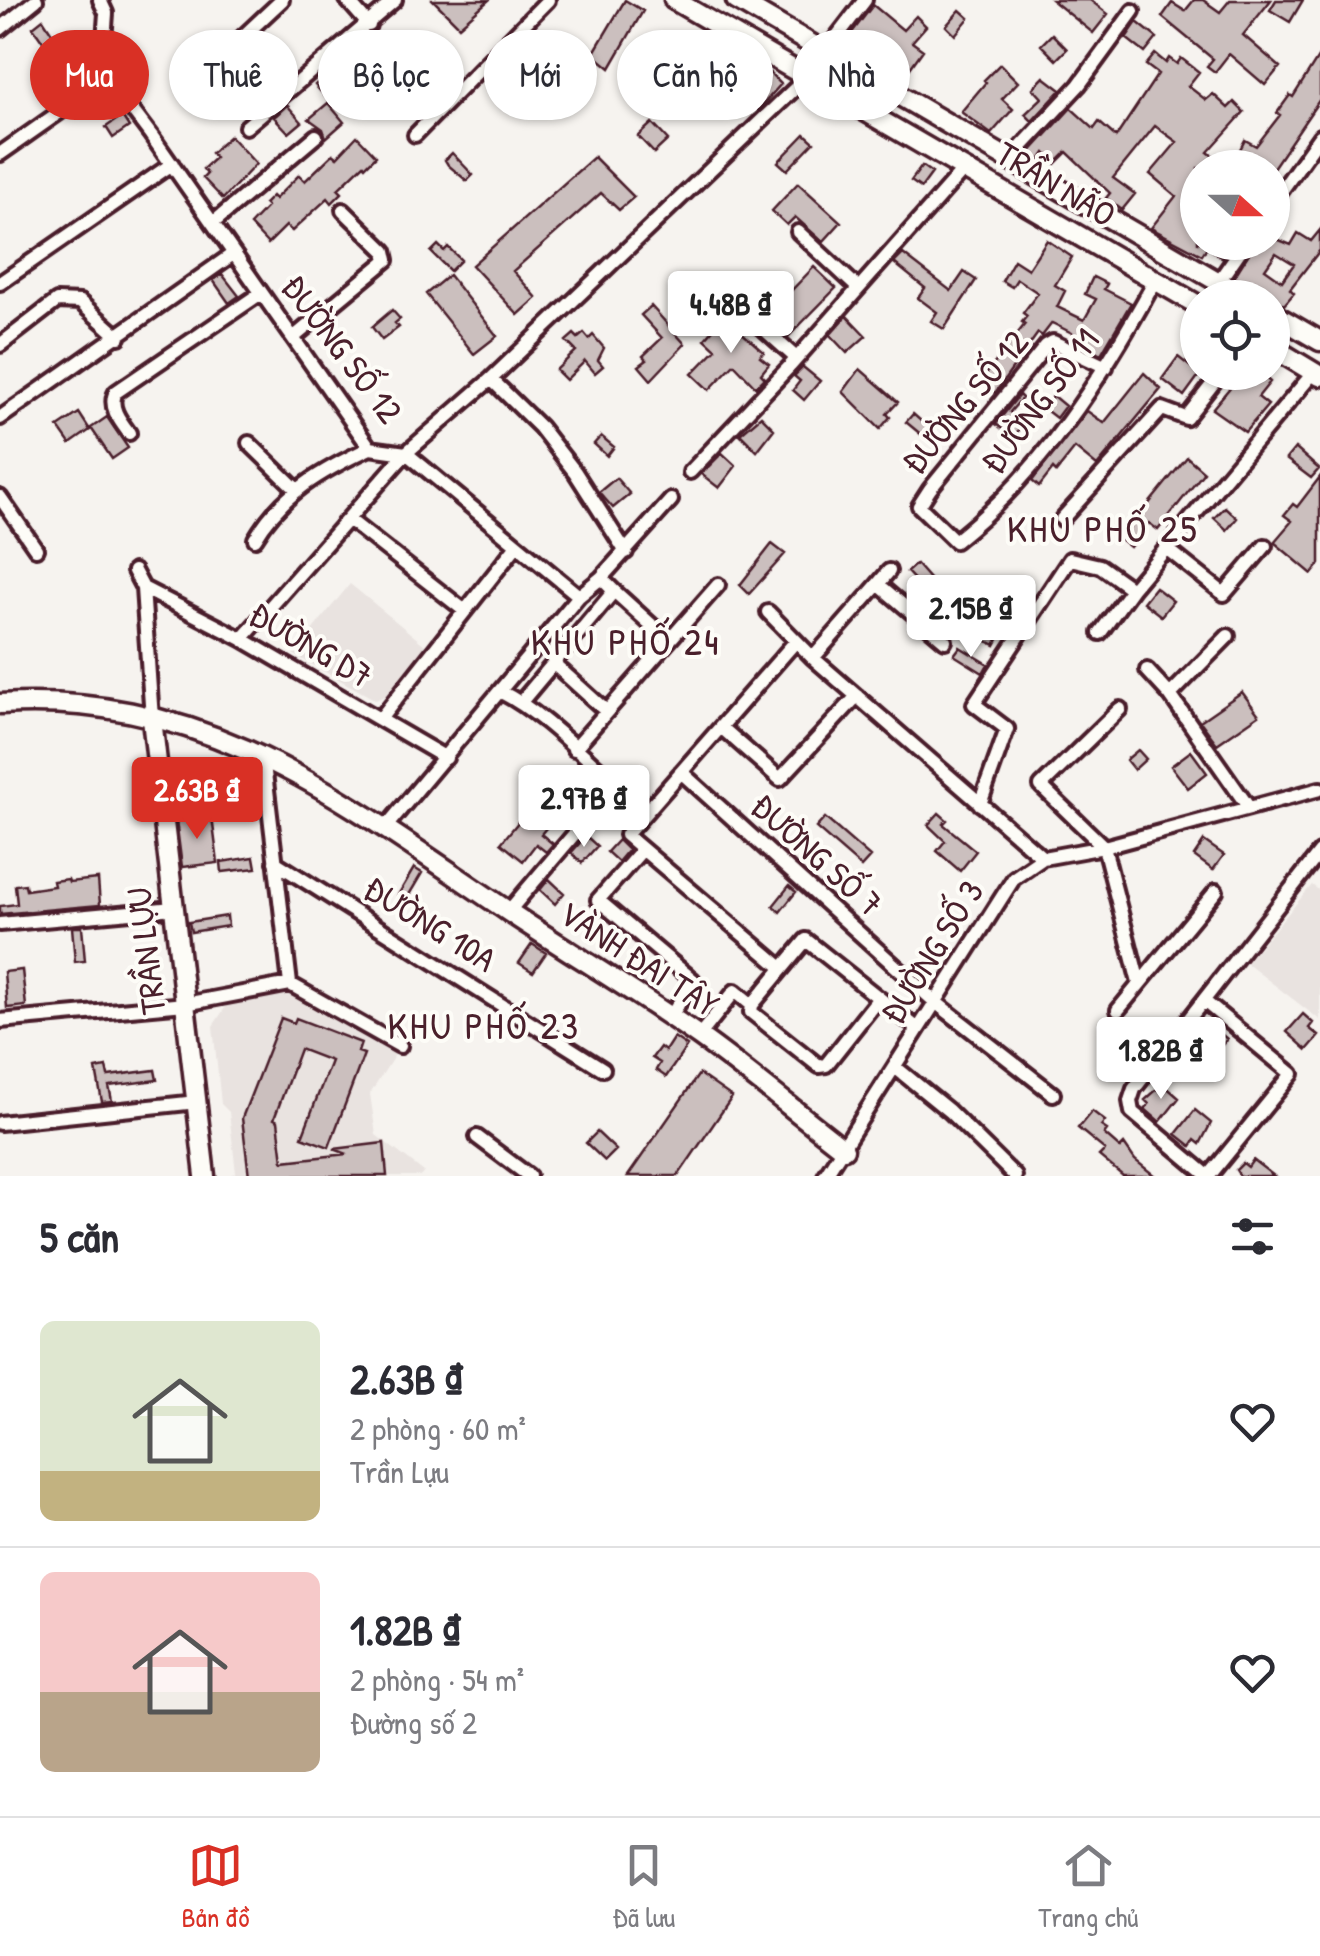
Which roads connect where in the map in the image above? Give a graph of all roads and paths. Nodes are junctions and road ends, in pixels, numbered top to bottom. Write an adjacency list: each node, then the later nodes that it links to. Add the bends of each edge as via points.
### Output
1 (36, 0): 12 (street)
2 (100, 0): 13 (street)
3 (282, 0): 14 (street)
4 (347, 0): 11 (street)
5 (394, 0): 11 (street)
6 (548, 0): 27 (street)
7 (674, 0): 17 (street, TRẦN NÃO)
8 (736, 0): 16 (street, TRẦN NÃO)
9 (864, 0): 15 (street)
10 (1133, 12): 32 (street, via 1080,84)
11 (368, 24): 18 (street)
12 (0, 29)
13 (105, 30)
14 (250, 30)
15 (842, 30)
16 (793, 33)
17 (793, 69)
18 (298, 85)
19 (793, 90): 56 (street, ĐƯỜNG SỐ 12)
20 (910, 102): 21 (street, TRẦN NÃO)
21 (930, 114): 30 (street); 32 (street, TRẦN NÃO)
22 (48, 120): 31 (street)
23 (139, 120): 33 (street, ĐƯỜNG SỐ 12)
24 (255, 120): 26 (street)
25 (882, 120): 30 (street, TRẦN NÃO)
26 (246, 127)
27 (415, 135)
28 (316, 136): 37 (street)
29 (1320, 136): 35 (street)
30 (917, 140): 34 (street, TRẦN NÃO)
31 (0, 154)
32 (1009, 160): 40 (street, TRẦN NÃO)
33 (172, 164): 37 (street, ĐƯỜNG SỐ 12); 42 (street)
34 (965, 168): 41 (street, TRẦN NÃO); 43 (street)
35 (1290, 178)
36 (343, 210): 49 (street, via 386,260)
37 (212, 224): 39 (street, ĐƯỜNG SỐ 12)
38 (798, 232): 43 (street)
39 (234, 254): 44 (street, ĐƯỜNG SỐ 12); 48 (street)
40 (1216, 280)
41 (1155, 281): 45 (street, TRẦN NÃO); 54 (street, ĐƯỜNG SỐ 11)
42 (0, 282)
43 (857, 288): 52 (street)
44 (261, 293): 49 (street, ĐƯỜNG SỐ 12); 59 (street, via 116,392 115,410)
45 (1180, 294)
46 (736, 304): 52 (street)
47 (1290, 323): 50 (street)
48 (119, 337): 51 (street, via 80,302 56,301); 58 (street)
49 (293, 338): 61 (street, ĐƯỜNG SỐ 12)
50 (1320, 340)
51 (0, 344)
52 (795, 357): 63 (street)
53 (1290, 358): 55 (street)
54 (1106, 367): 70 (street, ĐƯỜNG SỐ 11, via 1006,499); 70 (street, ĐƯỜNG SỐ 12, via 1054,342 1046,346 919,506)
55 (1317, 374): 74 (street)
56 (491, 379): 62 (street, ĐƯỜNG SỐ 12); 75 (street, via 540,427)
57 (1208, 390): 68 (street, via 1186,418 1162,410)
58 (0, 418)
59 (129, 433)
60 (249, 443): 64 (street)
61 (370, 448): 62 (street, ĐƯỜNG SỐ 12); 64 (street)
62 (406, 453): 67 (street); 71 (street)
63 (690, 472)
64 (296, 489): 69 (street)
65 (0, 496): 73 (street)
66 (671, 500): 75 (street)
67 (348, 519): 85 (street); 89 (street)
68 (1062, 519)
69 (255, 539)
70 (955, 542)
71 (517, 545): 84 (street); 85 (street)
72 (1265, 546): 74 (street, via 1224,594)
73 (36, 548)
74 (1166, 548): 82 (street)
75 (626, 552): 78 (street)
76 (890, 571): 79 (street)
77 (134, 572): 81 (street)
78 (601, 578): 83 (street); 84 (street)
79 (878, 584): 91 (street); 93 (street)
80 (718, 585): 90 (street)
81 (143, 588): 89 (street, ĐƯỜNG D7); 103 (street)
82 (1132, 589): 87 (street); 112 (street, via 1100,566 1070,559 974,704 1006,729)
83 (614, 591): 90 (street); 94 (street)
84 (579, 596): 96 (street)
85 (465, 612): 104 (street)
86 (768, 612): 92 (street)
87 (1100, 633)
88 (1228, 636): 98 (street)
89 (242, 639): 104 (street, ĐƯỜNG D7)
90 (668, 640): 102 (street)
91 (945, 641)
92 (796, 642): 93 (street); 105 (street)
93 (813, 658): 97 (street)
94 (553, 664): 99 (street); 102 (street)
95 (1147, 670): 98 (street)
96 (502, 692): 99 (street); 108 (street)
97 (857, 696): 105 (street, via 780,780); 112 (street)
98 (1170, 696): 113 (street)
99 (521, 702): 106 (street)
100 (0, 704): 103 (street, VÀNH ĐAI TÂY, via 82,704)
101 (1120, 709): 116 (street, via 1041,786)
102 (606, 711): 106 (street)
103 (152, 719): 107 (street, VÀNH ĐAI TÂY); 122 (street, TRẦN LỰU)
104 (380, 719): 108 (street, ĐƯỜNG D7)
105 (721, 727): 109 (street)
106 (574, 749): 110 (street)
107 (264, 756): 115 (street, VÀNH ĐAI TÂY); 120 (street)
108 (446, 758): 115 (street)
109 (681, 772): 114 (street); 129 (street, ĐƯỜNG SỐ 7)
110 (615, 786): 114 (street); 123 (street)
111 (1320, 789): 113 (street)
112 (980, 804): 119 (street)
113 (1249, 808): 116 (street)
114 (646, 809): 117 (street, via 626,835)
115 (385, 828): 123 (street, VÀNH ĐAI TÂY)
116 (1104, 846): 119 (street); 126 (street)
117 (642, 850): 125 (street); 134 (street, via 598,900 693,980)
118 (1320, 852): 130 (street)
119 (1042, 858): 129 (street, ĐƯỜNG SỐ 3, via 1014,878)
120 (275, 862): 127 (street); 140 (street, ĐƯỜNG 10A)
121 (1216, 891): 126 (street)
122 (174, 908): 124 (street); 131 (street, TRẦN LỰU)
123 (508, 912): 134 (street, VÀNH ĐAI TÂY)
124 (0, 924)
125 (781, 967): 128 (street, via 806,940); 132 (street)
126 (1139, 983): 133 (street)
127 (290, 984): 131 (street); 138 (street)
128 (879, 998): 132 (street, via 819,1066 752,1012); 136 (street)
129 (934, 1001): 136 (street, ĐƯỜNG SỐ 3); 141 (street, ĐƯỜNG SỐ 7)
130 (1204, 1001): 150 (street, via 1130,1102 1132,1112); 150 (street, via 1292,1074)
131 (185, 1004): 135 (street); 142 (street, TRẦN LỰU)
132 (752, 1004): 137 (street, via 734,991)
133 (1118, 1010)
134 (670, 1018): 137 (street, VÀNH ĐAI TÂY)
135 (0, 1021)
136 (918, 1029): 139 (street, ĐƯỜNG SỐ 3)
137 (698, 1036): 145 (street, VÀNH ĐAI TÂY)
138 (400, 1046)
139 (896, 1067): 145 (street, ĐƯỜNG SỐ 3); 149 (street)
140 (603, 1068)
141 (1053, 1094)
142 (197, 1102): 143 (street); 146 (street, TRẦN LỰU)
143 (0, 1123)
144 (478, 1137): 147 (street)
145 (844, 1149): 148 (street, ĐƯỜNG SỐ 3)
146 (205, 1176)
147 (530, 1176)
148 (825, 1176)
149 (1016, 1176)
150 (1209, 1176)

